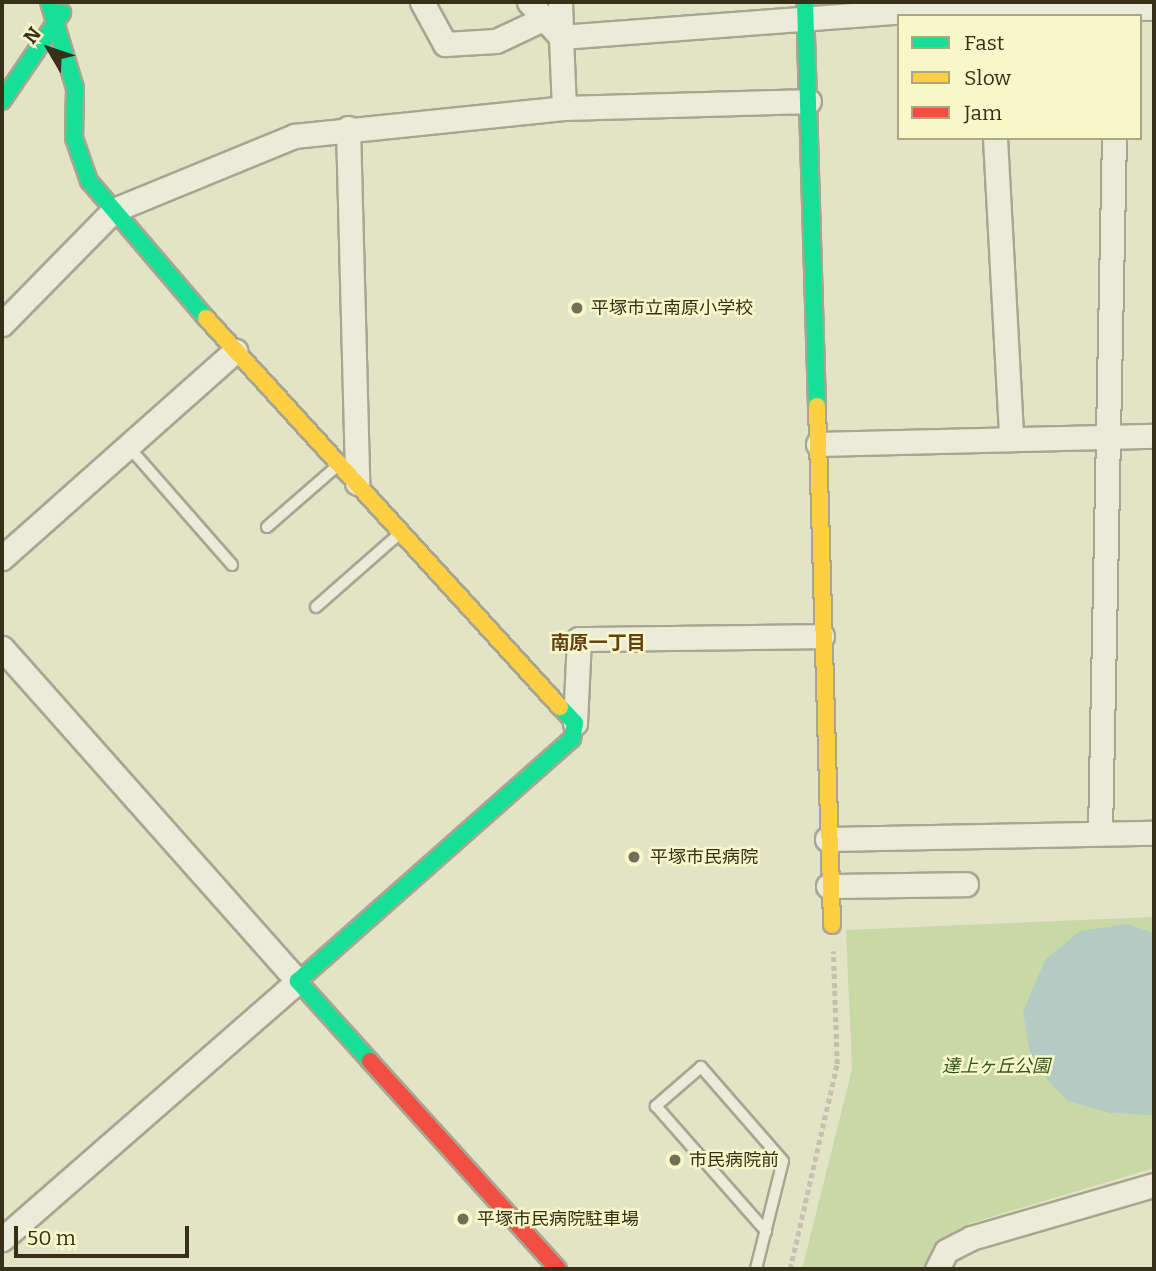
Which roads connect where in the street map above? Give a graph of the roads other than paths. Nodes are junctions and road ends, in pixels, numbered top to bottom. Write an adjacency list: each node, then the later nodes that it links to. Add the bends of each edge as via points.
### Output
1 (49, 2): 10 (street)
2 (70, 2): 10 (street)
3 (422, 2): 8 (street, via 445,44 496,41)
4 (559, 2): 11 (street)
5 (989, 8): 6 (street); 9 (street)
6 (1117, 8): 7 (street)
7 (1154, 8)
8 (536, 10): 11 (street)
9 (805, 10): 11 (street); 13 (street)
10 (57, 21): 12 (street); 18 (street, via 75,88 79,162)
11 (561, 37): 14 (street)
12 (2, 101)
13 (809, 101): 14 (street); 24 (street)
14 (564, 108): 15 (street)
15 (348, 128): 18 (street, via 294,136); 27 (street)
16 (996, 140): 22 (street)
17 (1114, 140): 21 (street)
18 (114, 210): 19 (street); 20 (street)
19 (2, 324)
20 (235, 351): 25 (street); 26 (street)
21 (1108, 435): 22 (street); 23 (street); 36 (street)
22 (1011, 436): 24 (street)
23 (1154, 436)
24 (818, 444): 33 (street)
25 (128, 446): 30 (street); 31 (lane)
26 (339, 464): 27 (street); 28 (lane)
27 (357, 483): 29 (street)
28 (267, 527)
29 (401, 532): 32 (lane); 35 (street)
30 (2, 558)
31 (232, 565)
32 (316, 607)
33 (822, 636): 35 (street, via 579,639); 38 (street)
34 (2, 648): 42 (street)
35 (575, 723): 42 (street, via 572,739)
36 (1100, 833): 37 (street); 38 (street)
37 (1154, 833)
38 (827, 839): 40 (street)
39 (966, 884): 40 (street)
40 (828, 886): 41 (street)
41 (832, 925)
42 (298, 981): 45 (street); 46 (street)
43 (1154, 1185): 48 (street, via 971,1238 946,1251)
44 (766, 1231): 44 (lane, via 656,1106 701,1067 783,1161); 47 (lane)
45 (2, 1239)
46 (558, 1269)
47 (757, 1269)
48 (937, 1269)

